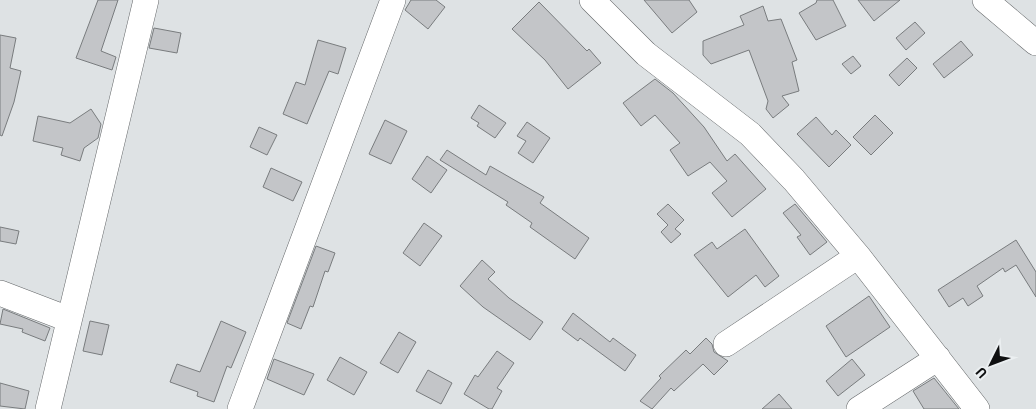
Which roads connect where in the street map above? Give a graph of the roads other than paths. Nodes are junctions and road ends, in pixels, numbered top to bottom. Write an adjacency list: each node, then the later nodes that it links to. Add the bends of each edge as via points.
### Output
1 (146, 0): 8 (street)
2 (393, 0): 12 (street)
3 (592, 0): 6 (street, via 646,54 750,134)
4 (985, 0): 5 (street)
5 (1036, 44)
6 (858, 256): 9 (street); 10 (street)
7 (0, 293): 8 (street)
8 (68, 320): 11 (street)
9 (726, 344)
10 (938, 358): 13 (street); 14 (street)
11 (48, 409)
12 (240, 409)
13 (859, 409)
14 (977, 409)

